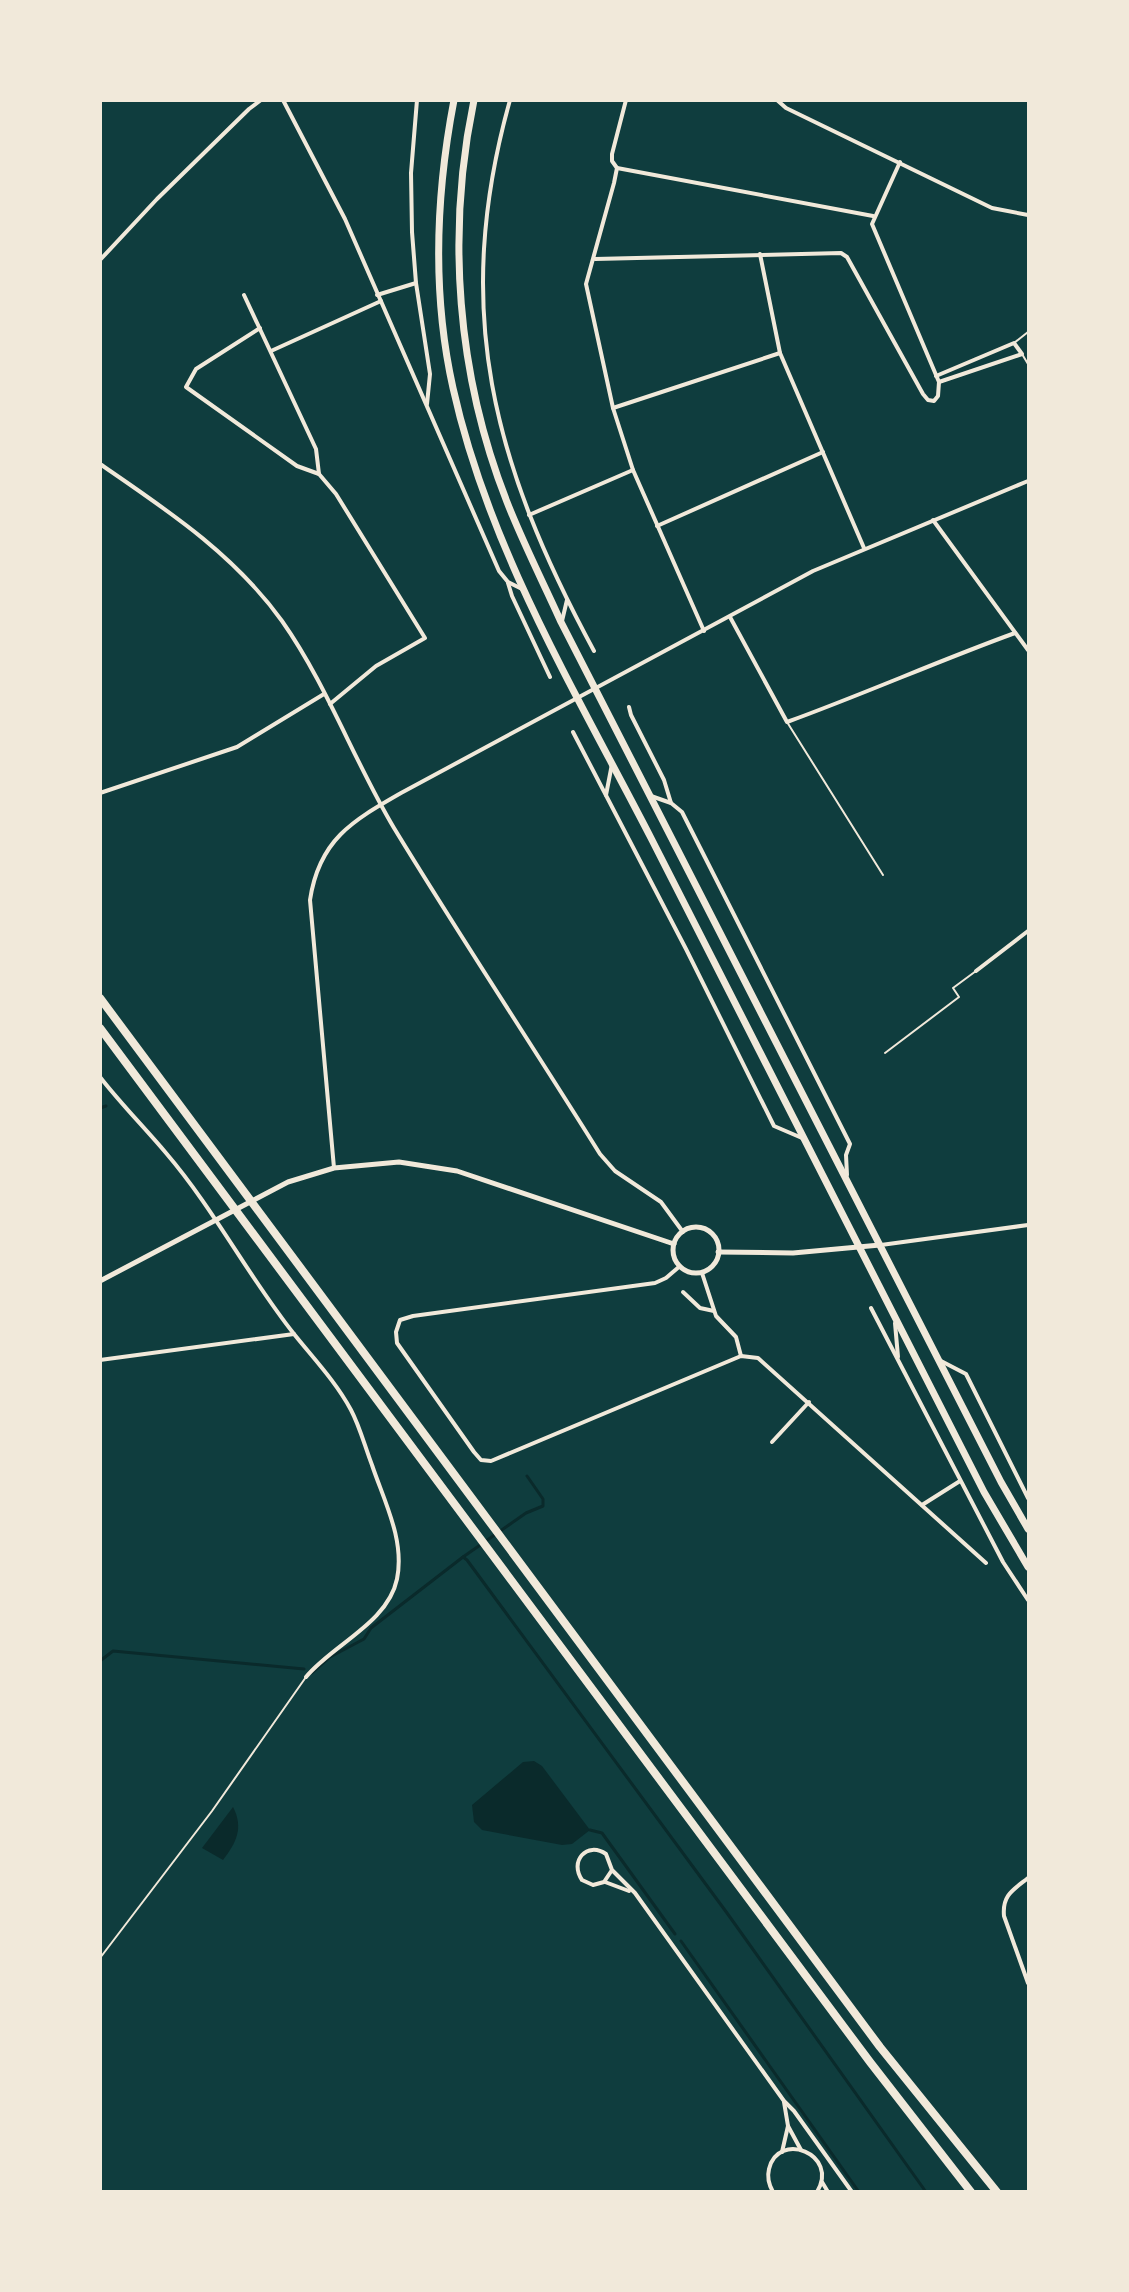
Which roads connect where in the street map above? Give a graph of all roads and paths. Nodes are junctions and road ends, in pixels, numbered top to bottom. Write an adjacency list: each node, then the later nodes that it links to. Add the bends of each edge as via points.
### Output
1 (261, 100): 15 (street)
2 (283, 100): 18 (street, via 332,190)
3 (417, 100): 16 (street, via 411,173)
4 (454, 100): 41 (highway, via 440,215 442,318 453,386 472,460 496,527)
5 (474, 100): 44 (highway, via 461,187 458,253 472,383 507,501)
6 (510, 100): 36 (street, via 487,194 482,272 486,358 492,394)
7 (626, 100): 10 (street, via 612,154)
8 (777, 100): 9 (street, via 786,108)
9 (900, 162): 11 (street, via 992,208); 12 (street)
10 (617, 168): 12 (street); 14 (street)
11 (1029, 214)
12 (873, 216): 27 (street, via 877,238)
13 (760, 254): 14 (street); 24 (street); 28 (street, via 841,253 847,257 928,400 938,396)
14 (595, 259): 30 (street, via 586,284)
15 (100, 260)
16 (416, 283): 18 (street); 29 (street, via 430,374)
17 (244, 295): 20 (street)
18 (377, 295): 19 (street)
19 (381, 301): 23 (street); 29 (street)
20 (260, 328): 23 (street); 34 (street, via 196,369 186,387 297,466)
21 (1029, 332): 22 (lane)
22 (1014, 343): 25 (street); 27 (street)
23 (271, 351): 34 (street, via 316,449)
24 (780, 353): 30 (street); 31 (street)
25 (1022, 354): 26 (lane); 28 (street)
26 (1029, 364)
27 (936, 376): 28 (street)
28 (939, 382)
29 (427, 406): 40 (street, via 499,571)
30 (613, 408): 33 (street)
31 (824, 452): 38 (street); 39 (street)
32 (100, 464): 51 (street, via 200,534 242,573 283,623)
33 (633, 470): 36 (street); 38 (street)
34 (319, 474): 53 (street, via 342,504 425,638 376,666)
35 (1029, 481): 37 (street)
36 (529, 515): 42 (street)
37 (933, 520): 39 (street); 46 (street)
38 (657, 526): 45 (street)
39 (864, 548): 43 (street)
40 (508, 582): 41 (street); 49 (street)
41 (526, 591): 52 (highway)
42 (567, 600): 44 (street); 48 (street)
43 (730, 617): 45 (street); 55 (street)
44 (561, 622): 50 (highway)
45 (704, 631): 50 (street)
46 (1015, 633): 47 (street); 55 (street)
47 (1029, 650)
48 (594, 651)
49 (550, 677)
50 (596, 689): 52 (street); 60 (highway)
51 (324, 694): 53 (street); 58 (street, via 237,747)
52 (578, 699): 57 (highway); 62 (street)
53 (330, 704): 62 (street)
54 (629, 706): 61 (street)
55 (787, 722): 63 (lane)
56 (573, 732): 59 (street)
57 (612, 762): 59 (street); 70 (highway)
58 (100, 793)
59 (606, 796): 70 (street, via 774,1126)
60 (650, 796): 61 (street); 72 (highway)
61 (671, 803): 72 (street, via 682,812 850,1144 846,1155)
62 (382, 804): 71 (street, via 349,824 331,844 317,870 310,900); 74 (street, via 600,1154 615,1171 661,1202)
63 (883, 875)
64 (1029, 931): 65 (street)
65 (976, 971): 68 (lane, via 952,988 958,997)
66 (100, 998): 117 (highway, via 880,2047)
67 (100, 1028): 116 (highway)
68 (885, 1053)
69 (100, 1077): 86 (street, via 167,1154)
70 (803, 1138): 77 (highway)
71 (334, 1168): 75 (street, via 399,1162 457,1172); 81 (street, via 288,1182)
72 (847, 1179): 76 (highway)
73 (1029, 1225): 76 (street)
74 (683, 1232): 75 (street); 78 (street, via 693,1228 709,1232 717,1242)
75 (674, 1244): 79 (street, via 674,1256)
76 (880, 1245): 77 (street); 89 (highway)
77 (859, 1248): 78 (street, via 793,1253); 85 (highway)
78 (718, 1252): 80 (street, via 714,1265)
79 (680, 1266): 80 (street, via 691,1273); 87 (street, via 655,1283 400,1320 396,1332 401,1353 481,1460 499,1460)
80 (702, 1273): 84 (street)
81 (100, 1281)
82 (683, 1292): 84 (street, via 700,1308)
83 (871, 1308): 88 (street)
84 (714, 1311): 87 (street, via 736,1337)
85 (894, 1316): 88 (street); 98 (highway, via 984,1492)
86 (294, 1334): 90 (street); 100 (street, via 328,1375 355,1418 393,1523 398,1561 397,1579 385,1604)
87 (741, 1356): 91 (street, via 763,1361)
88 (898, 1359): 93 (street)
89 (938, 1359): 94 (street, via 966,1374); 96 (highway)
90 (100, 1360)
91 (808, 1402): 92 (street); 95 (street)
92 (772, 1442)
93 (960, 1481): 95 (street); 99 (street, via 1003,1562)
94 (1029, 1498)
95 (922, 1505): 97 (street)
96 (1029, 1529)
97 (986, 1563)
98 (1029, 1567)
99 (1029, 1600)
100 (306, 1677): 105 (lane, via 212,1811)
101 (612, 1870): 103 (street); 103 (street, via 610,1859 601,1851 590,1850 580,1856 576,1868 582,1880 593,1885); 104 (street)
102 (1029, 1878): 106 (street, via 1007,1894 1003,1904)
103 (604, 1882): 104 (street)
104 (635, 1893): 107 (street)
105 (100, 1958)
106 (1029, 1983)
107 (784, 2102): 108 (street); 115 (street, via 795,2111)
108 (788, 2126): 109 (street); 110 (street)
109 (801, 2150): 110 (street); 111 (street, via 820,2165)
110 (782, 2152): 112 (street, via 768,2172)
111 (821, 2182): 113 (street); 114 (street)
112 (773, 2192)
113 (817, 2192)
114 (828, 2192)
115 (852, 2192)
116 (971, 2192)
117 (997, 2192)

